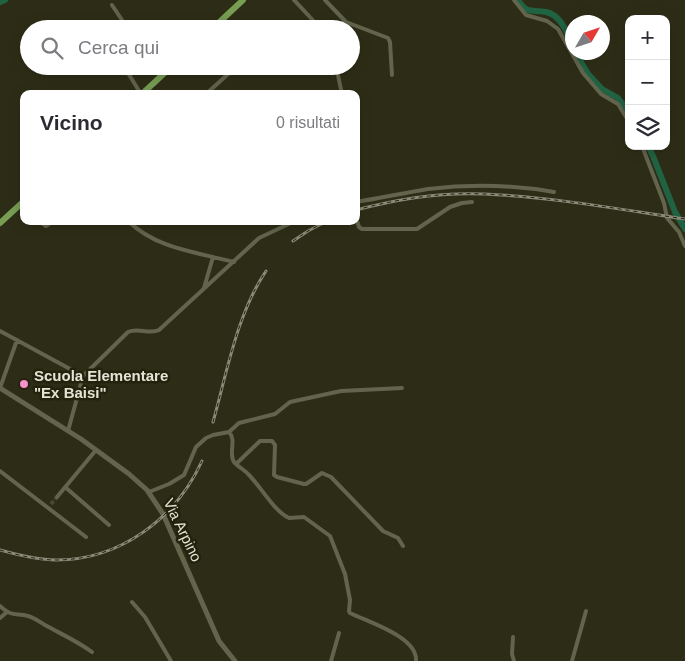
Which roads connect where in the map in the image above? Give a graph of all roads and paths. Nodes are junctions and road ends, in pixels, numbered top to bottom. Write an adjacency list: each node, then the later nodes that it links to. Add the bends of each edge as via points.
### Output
1 (243, 0): 7 (main road)
2 (294, 0): 8 (street)
3 (325, 0): 9 (street)
4 (514, 0): 20 (street, via 526,15 547,21 558,29 583,73 601,94 618,104)
5 (112, 5): 6 (street)
6 (122, 20)
7 (222, 20)
8 (313, 20)
9 (344, 20)
10 (360, 27): 15 (street, via 388,38)
11 (129, 75): 16 (street)
12 (162, 75): 17 (main road)
13 (227, 75): 18 (street)
14 (338, 75): 19 (street)
15 (392, 75)
16 (139, 90)
17 (146, 90)
18 (210, 90)
19 (341, 90)
20 (625, 115)
21 (644, 150): 30 (street, via 667,218 679,232)
22 (554, 192): 23 (street, via 502,187 449,188)
23 (360, 201)
24 (472, 202): 29 (street, via 450,207 415,229 362,229)
25 (20, 206): 26 (main road)
26 (0, 223)
27 (132, 225): 31 (street, via 160,244)
28 (287, 225): 32 (street, via 261,238)
29 (358, 225)
30 (685, 246)
31 (213, 257): 32 (street); 33 (street)
32 (234, 262): 33 (street)
33 (204, 290): 36 (street, via 158,331 128,332)
34 (0, 331): 35 (street)
35 (17, 340): 36 (street); 37 (street)
36 (83, 376): 39 (street)
37 (0, 388): 39 (street, Via Arpino)
38 (402, 388): 40 (street, via 340,391 294,400 275,414 240,423)
39 (68, 431): 41 (street, Via Arpino)
40 (229, 432): 42 (street, via 233,436 232,458); 45 (street, via 204,440 195,448 183,476)
41 (96, 450): 44 (street); 45 (street, Via Arpino)
42 (236, 464): 49 (street, via 260,441 272,441 275,444 273,473 277,477 306,484 322,473 331,477 383,531 398,538); 61 (street, via 285,516 304,517 330,536 345,574 350,613 405,641 415,652)
43 (0, 470): 48 (street)
44 (65, 487): 46 (street); 47 (street)
45 (149, 492): 59 (street, Via Arpino, via 165,518 219,641)
46 (57, 497)
47 (109, 525)
48 (86, 537)
49 (403, 546)
50 (132, 602): 58 (street, via 145,617)
51 (0, 606): 53 (street)
52 (586, 611): 63 (street)
53 (7, 612): 54 (street); 57 (street, via 29,616)
54 (0, 618)
55 (339, 633): 60 (street)
56 (513, 637): 62 (street)
57 (92, 652)
58 (171, 661)
59 (235, 661)
60 (331, 661)
61 (416, 661)
62 (514, 661)
63 (572, 661)

